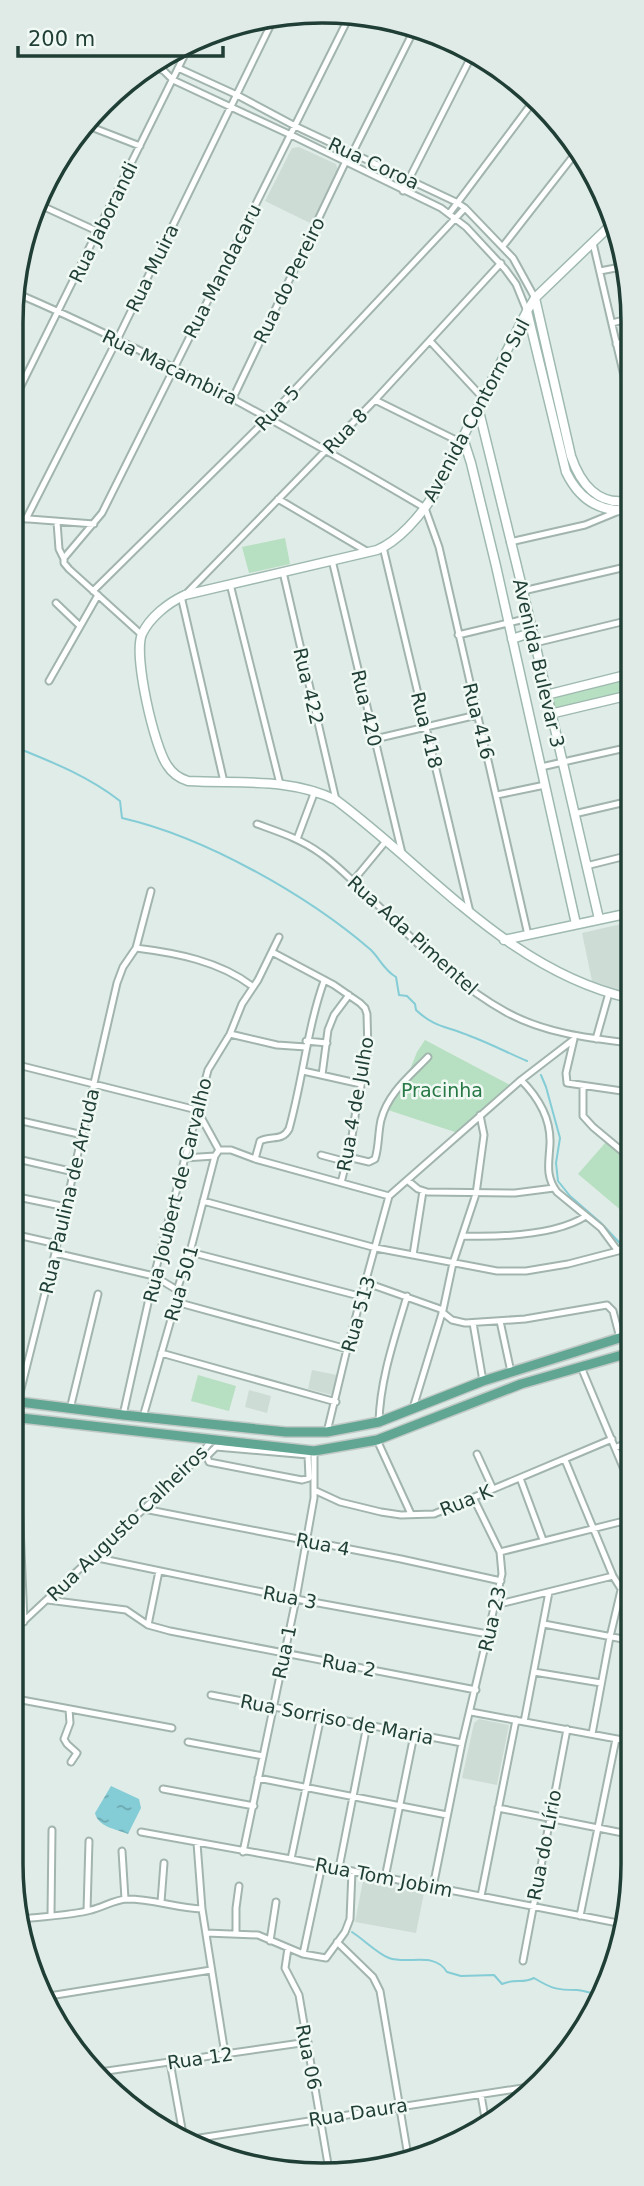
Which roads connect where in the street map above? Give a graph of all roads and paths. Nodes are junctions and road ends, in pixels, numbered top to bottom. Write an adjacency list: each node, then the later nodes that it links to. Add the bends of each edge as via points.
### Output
1 (345, 23): 13 (street, Rua Mandacaru)
2 (269, 28): 10 (street, Rua Muira)
3 (411, 37): 17 (street)
4 (183, 57): 6 (street, Rua Jaborandi)
5 (469, 61): 20 (street)
6 (178, 68): 8 (street); 9 (street, Rua Jaborandi); 10 (street, Rua Coroa)
7 (161, 70): 8 (street)
8 (164, 71): 9 (street)
9 (173, 80): 12 (street, Rua Coroa); 16 (street, Rua Jaborandi)
10 (237, 95): 12 (street, Rua Muira); 13 (street, Rua Coroa)
11 (530, 106): 22 (street)
12 (231, 107): 15 (street, Rua Coroa); 40 (street, Rua Muira)
13 (295, 126): 15 (street, Rua Mandacaru); 17 (street, Rua Coroa)
14 (94, 128): 16 (street)
15 (291, 135): 19 (street, Rua Coroa); 45 (street, Rua Mandacaru)
16 (140, 146): 28 (street, Rua Jaborandi)
17 (353, 152): 20 (street, Rua Coroa)
18 (572, 158): 30 (street)
19 (345, 163): 21 (street, Rua Coroa); 48 (street, Rua do Pereiro)
20 (410, 179): 21 (street); 22 (street, Rua Coroa)
21 (403, 191): 25 (street, Rua Coroa)
22 (456, 202): 24 (street, Rua Coroa); 25 (street)
23 (46, 208): 28 (street)
24 (465, 208): 26 (street, Rua 5); 30 (street, Rua Coroa)
25 (449, 214): 26 (street, Rua Coroa)
26 (455, 218): 31 (street, Rua Coroa); 52 (street, Rua 5)
27 (606, 230): 29 (street, Avenida Contorno Sul)
28 (99, 232): 37 (street, Rua Jaborandi)
29 (593, 243): 33 (street); 35 (street, Avenida Contorno Sul)
30 (503, 246): 35 (street, Rua Coroa)
31 (501, 263): 36 (street, Rua Coroa); 41 (street, Rua 8)
32 (616, 268): 33 (street)
33 (600, 271): 39 (street)
34 (24, 296): 37 (street, Rua Macambira)
35 (536, 298): 36 (street, Avenida Contorno Sul); 51 (street)
36 (527, 311): 47 (street, Avenida Contorno Sul); 51 (street)
37 (60, 312): 40 (street, Rua Macambira); 46 (street, Rua Jaborandi)
38 (621, 321): 39 (street)
39 (612, 323): 43 (street)
40 (117, 340): 45 (street, Rua Macambira); 60 (street, Rua Muira)
41 (430, 341): 47 (street); 49 (street, Rua 8)
42 (621, 343): 43 (street)
43 (616, 344): 44 (street)
44 (621, 363)
45 (173, 368): 48 (street, Rua Macambira); 62 (street, Rua Mandacaru)
46 (23, 380)
47 (482, 397): 50 (street, Avenida Contorno Sul)
48 (233, 398): 52 (street, Rua Macambira)
49 (375, 400): 53 (street); 54 (street, Rua 8)
50 (478, 407): 53 (street, Avenida Contorno Sul); 63 (street, Avenida Bulevar 3)
51 (556, 411): 56 (street, via 566,472 573,486 589,502 606,509)
52 (269, 417): 54 (street, Rua Macambira); 72 (street, Rua 5)
53 (461, 440): 58 (street, Avenida Contorno Sul); 77 (street, Avenida Bulevar 3, via 471,463)
54 (327, 450): 55 (street, Rua 8); 58 (street, Rua Macambira)
55 (278, 499): 65 (street); 73 (street, Rua 8)
56 (621, 505)
57 (621, 506): 63 (street, via 585,525)
58 (425, 508): 64 (street, Avenida Contorno Sul); 80 (street, Rua 416, via 439,547)
59 (23, 519): 60 (street)
60 (26, 519): 61 (street)
61 (57, 522): 62 (street); 66 (street)
62 (94, 524): 66 (street, Rua Mandacaru)
63 (509, 542): 71 (street, Avenida Bulevar 3)
64 (383, 547): 65 (street, Avenida Contorno Sul); 89 (street, Rua 418)
65 (368, 552): 67 (street, Avenida Contorno Sul)
66 (64, 559): 72 (street)
67 (332, 560): 69 (street, Avenida Contorno Sul); 90 (street, Rua 420)
68 (621, 568): 71 (street)
69 (283, 572): 70 (street, Avenida Contorno Sul); 99 (street, Rua 422)
70 (230, 584): 73 (street, Avenida Contorno Sul); 95 (street)
71 (523, 591): 75 (street, Avenida Bulevar 3)
72 (96, 593): 78 (street, Rua 5); 79 (street)
73 (183, 596): 79 (street, Avenida Contorno Sul, via 160,612); 94 (street)
74 (56, 603): 78 (street)
75 (529, 618): 77 (street); 82 (street, Avenida Bulevar 3)
76 (621, 622): 82 (street)
77 (508, 623): 80 (street); 81 (street, Avenida Bulevar 3)
78 (80, 626): 84 (street, Rua 5)
79 (142, 635): 94 (street, via 142,677 166,763 184,780)
80 (458, 635): 88 (street, Rua 416)
81 (512, 639): 82 (street, via 524,635); 93 (street, Avenida Bulevar 3)
82 (533, 639): 85 (street, Avenida Bulevar 3)
83 (621, 676): 85 (street)
84 (49, 681)
85 (546, 695): 87 (street, Avenida Bulevar 3)
86 (621, 697): 87 (street)
87 (550, 714): 92 (street, Avenida Bulevar 3)
88 (477, 715): 89 (street); 98 (street, Rua 416)
89 (426, 728): 90 (street); 110 (street, Rua 418)
90 (375, 740): 105 (street, Rua 420)
91 (621, 749): 92 (street)
92 (562, 763): 93 (street); 101 (street, Avenida Bulevar 3)
93 (541, 767): 96 (street, Avenida Bulevar 3)
94 (224, 782): 95 (street)
95 (280, 784): 97 (street)
96 (545, 785): 98 (street); 113 (street, Avenida Bulevar 3)
97 (315, 791): 99 (street); 103 (street)
98 (497, 795): 114 (street, Rua 416)
99 (336, 800): 104 (street)
100 (621, 803): 101 (street)
101 (574, 814): 107 (street, Avenida Bulevar 3)
102 (257, 824): 103 (street, Rua Ada Pimentel)
103 (297, 839): 108 (street, Rua Ada Pimentel)
104 (386, 841): 105 (street); 108 (street)
105 (402, 855): 110 (street)
106 (621, 857): 107 (street)
107 (586, 866): 112 (street, Avenida Bulevar 3)
108 (353, 881): 125 (street, Rua Ada Pimentel, via 483,998 525,1021)
109 (151, 891): 117 (street, Rua Paulina de Arruda)
110 (470, 912): 116 (street)
111 (621, 915): 112 (street)
112 (599, 919): 113 (street)
113 (576, 924): 114 (street)
114 (527, 935): 116 (street)
115 (279, 937): 118 (street, Rua Joubert de Carvalho)
116 (504, 940): 121 (street, via 578,982)
117 (136, 948): 120 (street, via 219,966); 135 (street, Rua Paulina de Arruda, via 117,983)
118 (272, 952): 119 (street, Rua 4 de Julho); 120 (street, Rua Joubert de Carvalho)
119 (324, 981): 122 (street, Rua 4 de Julho); 129 (street)
120 (253, 986): 124 (street, Rua Joubert de Carvalho)
121 (609, 993): 123 (street); 126 (street)
122 (349, 995): 128 (street, via 334,1015); 136 (street, Rua 4 de Julho, via 367,1014 369,1044)
123 (621, 996)
124 (230, 1034): 129 (street, via 277,1045); 139 (street, Rua Joubert de Carvalho, via 208,1070)
125 (574, 1038): 126 (street, Rua Ada Pimentel); 134 (street); 137 (street, via 565,1080)
126 (596, 1039): 127 (street, Rua Ada Pimentel)
127 (621, 1042)
128 (327, 1043): 129 (street); 133 (street)
129 (306, 1044): 132 (street)
130 (428, 1058): 149 (street, via 387,1105 375,1159)
131 (23, 1066): 135 (street)
132 (303, 1071): 133 (street); 147 (street, via 289,1129 280,1138 260,1141)
133 (322, 1075): 136 (street)
134 (520, 1080): 140 (street); 153 (street, via 546,1118 547,1165)
135 (95, 1084): 139 (street); 142 (street, Rua Paulina de Arruda)
136 (361, 1084): 149 (street, Rua 4 de Julho)
137 (583, 1086): 138 (street); 143 (street, via 583,1116)
138 (621, 1091)
139 (197, 1110): 144 (street); 146 (street, Rua Joubert de Carvalho)
140 (480, 1115): 151 (street); 155 (street, via 484,1135)
141 (23, 1121): 142 (street)
142 (83, 1135): 150 (street, Rua Paulina de Arruda)
143 (621, 1150)
144 (217, 1153): 146 (street); 147 (street, via 231,1150); 158 (street, Rua 501)
145 (321, 1156): 149 (street)
146 (184, 1158): 170 (street, Rua Joubert de Carvalho)
147 (255, 1159): 152 (street)
148 (23, 1160): 150 (street)
149 (347, 1160): 152 (street, Rua 4 de Julho)
150 (74, 1171): 159 (street, Rua Paulina de Arruda)
151 (407, 1180): 154 (street); 156 (street)
152 (341, 1183): 156 (street)
153 (554, 1188): 155 (street); 160 (street)
154 (423, 1191): 155 (street); 168 (street)
155 (476, 1194): 162 (street)
156 (389, 1196): 164 (street, Rua 513)
157 (23, 1198): 159 (street)
158 (203, 1201): 164 (street); 166 (street, Rua 501)
159 (66, 1207): 163 (street, Rua Paulina de Arruda)
160 (586, 1216): 162 (street, via 518,1235); 165 (street)
161 (23, 1236): 163 (street)
162 (462, 1236): 169 (street)
163 (57, 1244): 167 (street, Rua Paulina de Arruda)
164 (376, 1248): 168 (street); 171 (street, Rua 513)
165 (620, 1250): 169 (street, via 519,1272)
166 (190, 1252): 172 (street, Rua 501); 175 (street)
167 (55, 1253): 170 (street); 186 (street, Rua Paulina de Arruda)
168 (413, 1255): 169 (street)
169 (453, 1263): 177 (street)
170 (154, 1276): 172 (street); 197 (street, Rua Joubert de Carvalho)
171 (367, 1283): 174 (street); 175 (street, Rua 513)
172 (177, 1290): 176 (street, Rua 501)
173 (98, 1294): 195 (street)
174 (407, 1296): 177 (street); 200 (street, via 388,1361)
175 (363, 1297): 182 (street, Rua 513)
176 (176, 1302): 182 (street); 183 (street, Rua 501)
177 (443, 1311): 179 (street, via 457,1323); 194 (street)
178 (500, 1321): 179 (street); 180 (street, via 607,1305); 187 (street)
179 (473, 1323): 189 (street)
180 (621, 1330)
181 (621, 1338): 187 (main road)
182 (347, 1349): 193 (street, Rua 513)
183 (160, 1353): 193 (street); 199 (street, Rua 501)
184 (621, 1355): 185 (main road)
185 (581, 1367): 190 (main road); 203 (street)
186 (23, 1371)
187 (511, 1372): 188 (main road)
188 (495, 1377): 189 (main road); 190 (main road)
189 (478, 1382): 191 (main road); 194 (main road)
190 (500, 1393): 191 (main road)
191 (479, 1400): 205 (main road)
192 (23, 1402): 195 (main road)
193 (335, 1402): 202 (street, Rua 513)
194 (413, 1408): 200 (main road)
195 (70, 1409): 196 (main road)
196 (100, 1412): 197 (main road); 201 (main road)
197 (122, 1415): 199 (main road)
198 (23, 1418): 201 (main road)
199 (143, 1418): 202 (main road)
200 (379, 1422): 202 (main road)
201 (98, 1427): 204 (main road)
202 (327, 1432)
203 (612, 1439): 207 (street); 210 (street, Rua K)
204 (212, 1440): 208 (main road); 211 (street, Rua Augusto Calheiros)
205 (377, 1440): 208 (main road); 219 (street)
206 (621, 1445): 207 (street)
207 (615, 1447): 212 (street)
208 (314, 1451): 215 (street, Rua 1)
209 (477, 1454): 216 (street)
210 (565, 1460): 213 (street, Rua K); 221 (street)
211 (195, 1461): 215 (street); 218 (street, Rua Augusto Calheiros)
212 (621, 1462)
213 (520, 1478): 216 (street, Rua K); 223 (street)
214 (302, 1480): 214 (street, via 309,1478 308,1455 216,1447 207,1456 209,1462)
215 (314, 1487): 219 (street, Rua K, via 340,1502); 222 (street, Rua 1)
216 (493, 1489): 217 (street, Rua K)
217 (474, 1499): 219 (street, Rua K, via 434,1514); 224 (street, Rua 23)
218 (144, 1509): 222 (street, Rua 4); 225 (street, Rua Augusto Calheiros)
219 (411, 1514)
220 (621, 1522): 221 (street)
221 (592, 1529): 223 (street); 227 (street)
222 (306, 1541): 228 (street, Rua 4); 231 (street, Rua 1)
223 (543, 1541): 224 (street)
224 (500, 1552): 228 (street, Rua 23)
225 (93, 1557): 226 (street, Rua 3); 232 (street, Rua Augusto Calheiros)
226 (159, 1571): 231 (street, Rua 3); 236 (street)
227 (612, 1576): 229 (street); 230 (street)
228 (501, 1581): 234 (street, Rua 23)
229 (621, 1590): 239 (street)
230 (549, 1592): 234 (street); 237 (street)
231 (296, 1599): 238 (street, Rua 3); 241 (street, Rua 1)
232 (48, 1601): 235 (street, Rua Augusto Calheiros); 236 (street, Rua 2, via 126,1610)
233 (23, 1604): 235 (street, Rua Paulina de Arruda)
234 (495, 1605): 238 (street, Rua 23)
235 (24, 1622)
236 (145, 1622): 241 (street, Rua 2, via 193,1636)
237 (544, 1624): 239 (street); 242 (street)
238 (488, 1634): 244 (street, Rua 23)
239 (610, 1637): 240 (street); 243 (street)
240 (621, 1639)
241 (284, 1652): 244 (street, Rua 2); 247 (street, Rua 1)
242 (534, 1672): 243 (street); 252 (street)
243 (601, 1683): 256 (street)
244 (476, 1690): 249 (street, Rua 23)
245 (211, 1695): 247 (street, Rua Sorriso de Maria)
246 (23, 1700): 248 (street)
247 (273, 1707): 250 (street, Rua Sorriso de Maria); 262 (street, Rua 1)
248 (69, 1709): 254 (street); 263 (street, via 64,1739 77,1753)
249 (471, 1712): 251 (street); 261 (street, Rua 23)
250 (321, 1716): 253 (street, Rua Sorriso de Maria); 265 (street)
251 (516, 1720): 252 (street); 270 (street)
252 (524, 1722): 255 (street)
253 (367, 1725): 257 (street, Rua Sorriso de Maria); 267 (street)
254 (172, 1728)
255 (567, 1729): 256 (street); 272 (street, Rua do Lírio)
256 (592, 1734): 258 (street)
257 (414, 1735): 261 (street, Rua Sorriso de Maria); 268 (street)
258 (616, 1739): 259 (street); 273 (street)
259 (621, 1740)
260 (188, 1742): 262 (street)
261 (462, 1743): 271 (street, Rua 23)
262 (263, 1756): 264 (street, Rua 1)
263 (71, 1762)
264 (258, 1778): 265 (street); 269 (street, Rua 1)
265 (306, 1788): 267 (street); 281 (street)
266 (163, 1789): 269 (street)
267 (353, 1796): 268 (street); 284 (street)
268 (401, 1805): 271 (street); 286 (street)
269 (254, 1806): 280 (street, Rua 1)
270 (498, 1808): 272 (street); 289 (street)
271 (447, 1815): 288 (street, Rua 23)
272 (549, 1818): 273 (street); 293 (street, Rua do Lírio)
273 (597, 1828): 276 (street); 297 (street)
274 (52, 1830): 296 (street)
275 (141, 1832): 278 (street, Rua Tom Jobim)
276 (621, 1833)
277 (89, 1841): 295 (street)
278 (197, 1843): 280 (street, Rua Tom Jobim); 294 (street)
279 (122, 1851): 290 (street)
280 (243, 1852): 281 (street, Rua Tom Jobim)
281 (291, 1859): 283 (street, Rua Tom Jobim)
282 (164, 1863): 291 (street)
283 (321, 1865): 284 (street, Rua Tom Jobim); 305 (street)
284 (339, 1868): 285 (street, Rua Tom Jobim)
285 (352, 1871): 286 (street, Rua Tom Jobim); 303 (street, via 350,1919)
286 (385, 1878): 288 (street, Rua Tom Jobim)
287 (239, 1886): 301 (street)
288 (433, 1887): 289 (street, Rua Tom Jobim)
289 (481, 1896): 293 (street, Rua Tom Jobim)
290 (125, 1899): 291 (street); 295 (street)
291 (161, 1902): 294 (street)
292 (276, 1902): 302 (street)
293 (532, 1906): 297 (street, Rua Tom Jobim); 306 (street, Rua do Lírio)
294 (202, 1909): 300 (street)
295 (86, 1911): 296 (street)
296 (51, 1915): 298 (street)
297 (580, 1916): 299 (street, Rua Tom Jobim)
298 (28, 1918)
299 (615, 1921)
300 (206, 1933): 301 (street); 307 (street)
301 (236, 1933): 302 (street)
302 (270, 1941): 304 (street)
303 (337, 1942): 305 (street, via 326,1958); 315 (street, via 378,1984)
304 (288, 1948): 305 (street); 309 (street, Rua 06, via 285,1968 299,1995)
305 (303, 1954)
306 (523, 1961)
307 (211, 1970): 308 (street); 310 (street)
308 (54, 1995)
309 (308, 2042): 310 (street, Rua 12); 317 (street, Rua 06)
310 (225, 2054): 311 (street, Rua 12)
311 (170, 2062): 312 (street, Rua 12); 318 (street)
312 (106, 2071)
313 (520, 2088): 314 (street, Rua Daura)
314 (481, 2095): 315 (street, Rua Daura); 316 (street)
315 (400, 2105): 317 (street, Rua Daura); 320 (street)
316 (484, 2115)
317 (320, 2118): 319 (street, Rua Daura); 321 (street, Rua 06)
318 (180, 2127)
319 (199, 2136)
320 (407, 2150)
321 (328, 2163)

